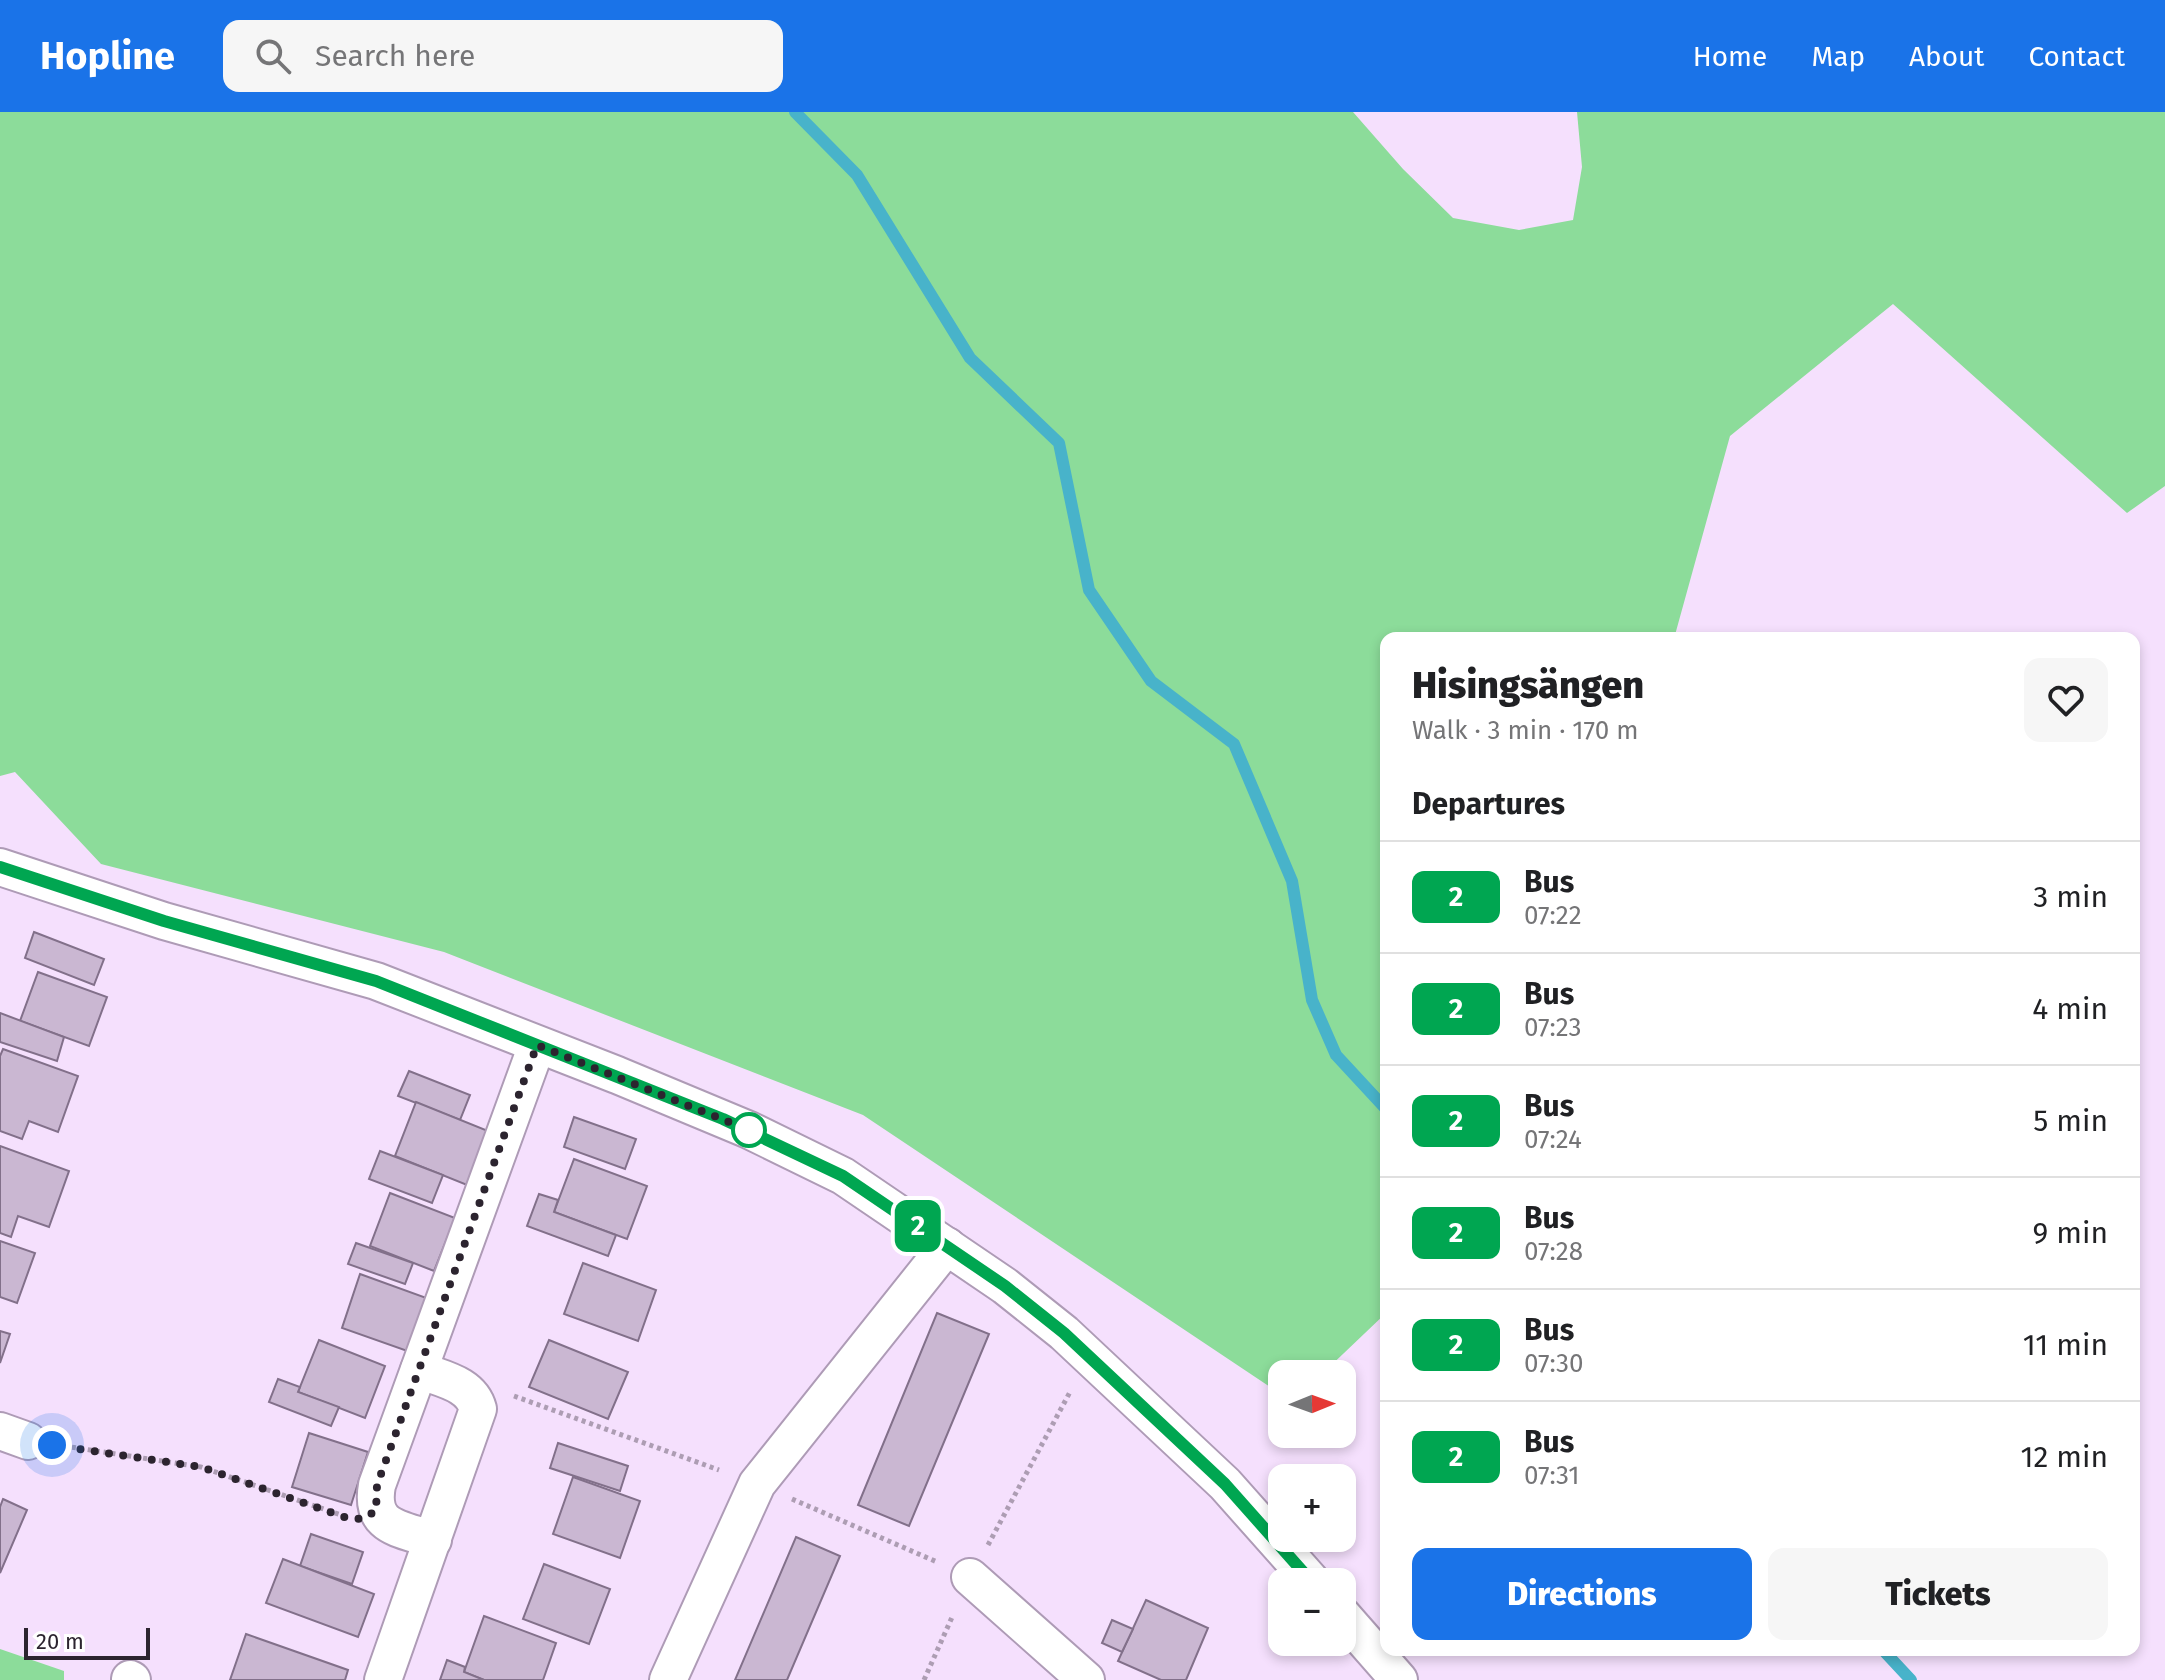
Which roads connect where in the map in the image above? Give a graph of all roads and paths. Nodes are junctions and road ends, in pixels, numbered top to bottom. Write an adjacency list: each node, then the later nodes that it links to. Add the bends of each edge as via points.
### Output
1 (0, 867): 2 (street, via 164,921 376,981)
2 (537, 1045): 3 (street, via 749,1130 880,1199); 5 (street)
3 (947, 1246): 4 (street); 13 (street, via 757,1484)
4 (1089, 1356): 9 (street, via 1225,1484); 10 (path)
5 (419, 1370): 7 (street, via 377,1485); 8 (street, via 466,1388 478,1409)
6 (14, 1436): 7 (path, via 201,1467 347,1518 362,1519)
7 (376, 1511): 8 (street, via 384,1523)
8 (433, 1540): 12 (street)
9 (1300, 1568)
10 (970, 1577): 14 (path); 15 (street)
11 (1356, 1631): 16 (street)
12 (383, 1680)
13 (668, 1680)
14 (924, 1680)
15 (1086, 1680)
16 (1399, 1680)

